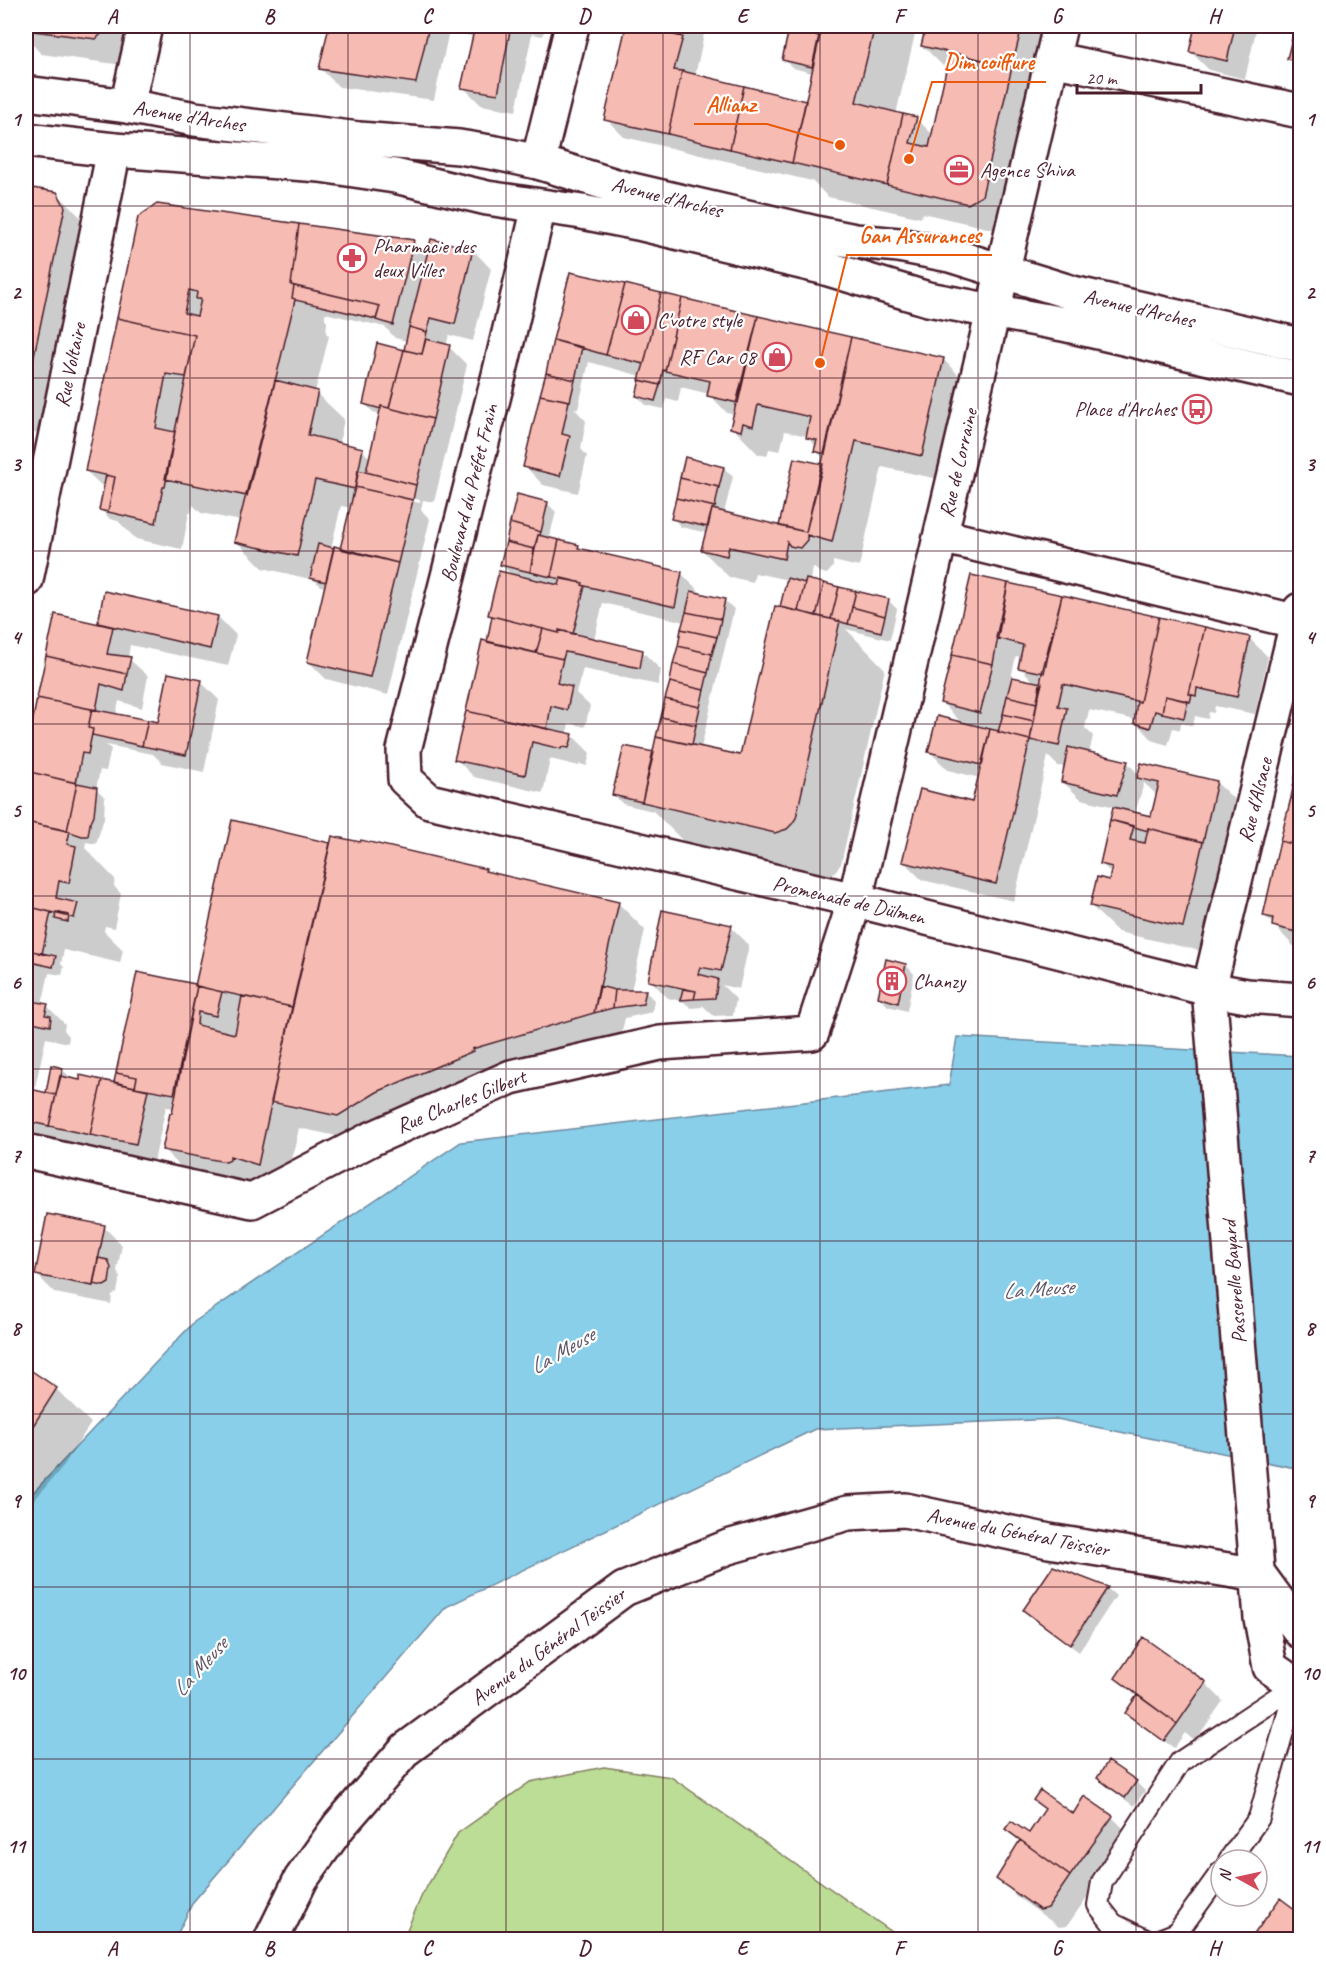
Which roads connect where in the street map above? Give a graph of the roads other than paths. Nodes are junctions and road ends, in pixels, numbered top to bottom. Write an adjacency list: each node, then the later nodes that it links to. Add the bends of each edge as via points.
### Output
1 (145, 26): 6 (street)
2 (572, 26): 10 (street)
3 (1060, 26): 4 (street, Rue de Lorraine)
4 (1052, 59): 7 (street); 12 (street, Rue de Lorraine)
5 (26, 93): 6 (street, Avenue d'Arches)
6 (127, 106): 10 (street, Avenue d'Arches, via 195,119 459,147)
7 (1300, 111)
8 (26, 140): 9 (street, Avenue d'Arches)
9 (114, 150): 11 (street, Avenue d'Arches, via 320,165 395,176 454,192); 17 (street, Rue Voltaire)
10 (538, 162): 12 (street, Avenue d'Arches, via 630,190 855,241 925,249)
11 (539, 207): 13 (street, Avenue d'Arches, via 638,223 822,267 927,299); 19 (street, Boulevard du Préfet Frain, via 404,750)
12 (1002, 271): 13 (street, Rue de Lorraine); 14 (street, Avenue d'Arches, via 1073,293)
13 (993, 312): 15 (street, Avenue d'Arches, via 1064,324); 16 (street, Rue de Lorraine)
14 (1300, 345)
15 (1300, 380)
16 (941, 536): 18 (street); 20 (street, Rue de Lorraine)
17 (26, 580)
18 (1299, 616): 21 (street, Rue d'Alsace)
19 (405, 779): 20 (street, Promenade de Dülmen, via 429,801)
20 (855, 900): 21 (street, Promenade de Dülmen); 23 (street, Rue Charles Gilbert, via 812,1033 660,1043 511,1077 371,1139 252,1202)
21 (1209, 989): 22 (street, Promenade de Dülmen); 24 (street, Passerelle Bayard)
22 (1300, 1000)
23 (26, 1151)
24 (1258, 1575): 25 (street); 26 (street, via 1261,1618); 29 (street, Avenue du Général Teissier, via 1049,1542 905,1510 848,1513 728,1547 624,1589 406,1749 339,1826 301,1880)
25 (1300, 1631): 26 (street)
26 (1292, 1679): 27 (lane, via 1259,1818); 30 (lane, via 1180,1762 1102,1882 1098,1905 1113,1924)
27 (1238, 1848)
28 (1209, 1889): 31 (lane, via 1177,1933)
29 (271, 1940)
30 (1146, 1940)
31 (1159, 1940)

